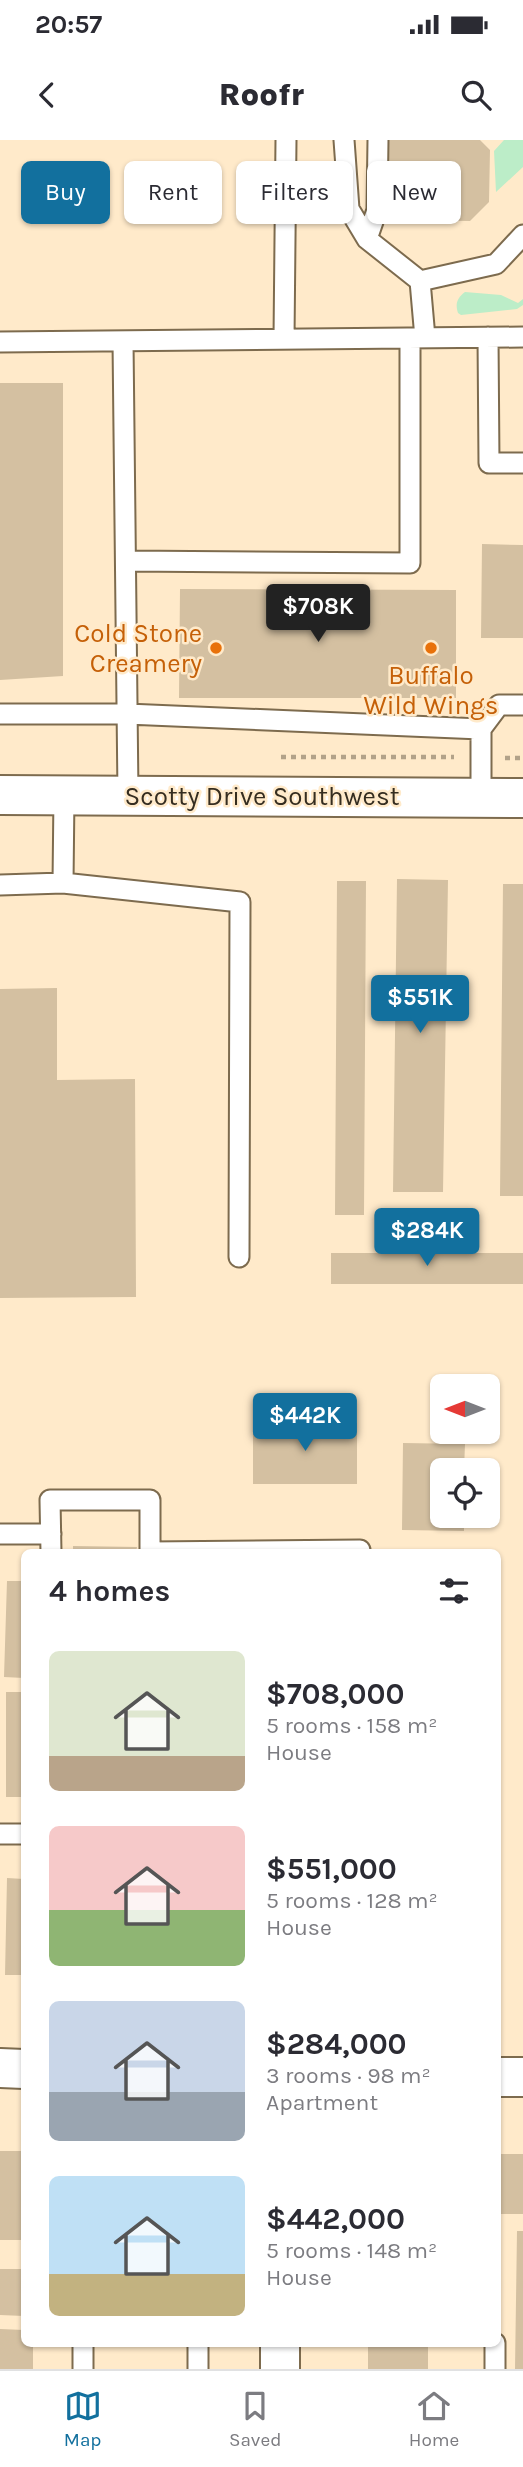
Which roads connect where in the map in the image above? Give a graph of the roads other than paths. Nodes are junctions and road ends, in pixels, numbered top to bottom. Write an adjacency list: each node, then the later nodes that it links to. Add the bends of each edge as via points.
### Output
1 (286, 140): 10 (lane)
2 (344, 140): 5 (lane, via 349,209)
3 (378, 140): 5 (lane, via 377,210)
4 (523, 235): 6 (lane, via 496,264)
5 (367, 239): 6 (lane)
6 (420, 281): 9 (lane)
7 (488, 337): 8 (lane); 9 (lane); 13 (lane, via 489,463)
8 (523, 337)
9 (417, 338): 10 (lane); 14 (lane, via 410,563)
10 (284, 339): 11 (lane)
11 (123, 341): 12 (lane); 14 (lane)
12 (0, 342)
13 (523, 463)
14 (126, 561): 17 (lane)
15 (523, 705): 18 (lane, via 499,705)
16 (0, 714): 17 (lane)
17 (127, 714): 18 (lane); 21 (lane)
18 (481, 729): 22 (lane)
19 (0, 795): 20 (street, Scotty Drive Southwest)
20 (64, 795): 21 (street, Scotty Drive Southwest); 24 (lane)
21 (128, 795): 22 (street, Scotty Drive Southwest)
22 (481, 798): 23 (street, Scotty Drive Southwest)
23 (523, 798)
24 (63, 883): 25 (lane); 26 (lane, via 240,902)
25 (0, 885)
26 (239, 1257)
27 (0, 1534): 28 (lane)
28 (51, 1543): 29 (lane, via 50,1500 150,1500)
29 (150, 1549)
30 (0, 1834): 31 (lane)
31 (21, 1834)
32 (0, 2068): 33 (street)
33 (21, 2068)
34 (501, 2077): 35 (street)
35 (523, 2077)
36 (83, 2347): 40 (lane)
37 (198, 2347): 41 (lane)
38 (280, 2347): 42 (street)
39 (495, 2347): 43 (lane)
40 (83, 2369)
41 (198, 2369)
42 (280, 2369)
43 (495, 2369)

